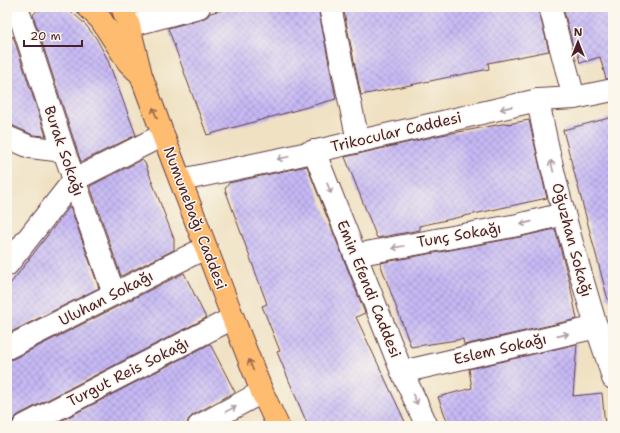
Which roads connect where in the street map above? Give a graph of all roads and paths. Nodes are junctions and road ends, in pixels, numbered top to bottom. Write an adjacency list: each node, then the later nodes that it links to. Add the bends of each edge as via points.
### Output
1 (18, 7): 15 (street, Burak Sokağı)
2 (88, 7): 7 (main road, via 101,20 128,62)
3 (199, 7): 6 (street)
4 (330, 7): 13 (street)
5 (550, 7): 9 (street)
6 (126, 17): 7 (main road, Numunebağı Caddesi)
7 (141, 75): 11 (main road, Numunebağı Caddesi, one-way to 7)
8 (613, 90): 9 (street, Trikocular Caddesi)
9 (574, 98): 10 (street, Trikocular Caddesi)
10 (538, 100): 13 (street, Trikocular Caddesi, one-way to 13); 18 (street, Oğuzhan Sokağı, one-way to 10)
11 (163, 135): 16 (street); 17 (main road, Numunebağı Caddesi)
12 (7, 137): 15 (street, via 30,147)
13 (358, 141): 14 (street, Trikocular Caddesi)
14 (314, 151): 17 (street, Trikocular Caddesi, one-way to 17); 20 (street, Emin Efendi Caddesi, one-way to 20)
15 (64, 152): 16 (street, Burak Sokağı)
16 (74, 180): 21 (street); 22 (street, Burak Sokağı)
17 (180, 180): 19 (main road, Numunebağı Caddesi)
18 (564, 214): 20 (street, Tunç Sokağı, one-way to 20); 24 (street, Oğuzhan Sokağı)
19 (205, 248): 22 (street, Uluhan Sokağı); 23 (main road, Numunebağı Caddesi)
20 (355, 255): 26 (street, Emin Efendi Caddesi)
21 (7, 266)
22 (114, 294): 25 (street, Uluhan Sokağı)
23 (232, 318): 28 (main road, Numunebağı Caddesi, one-way to 23); 29 (street, Turgut Reis Sokağı)
24 (597, 327): 26 (street, Eslem Sokağı, one-way to 24); 27 (street, Oğuzhan Sokağı)
25 (7, 348)
26 (402, 372): 32 (street, Emin Efendi Caddesi, one-way to 32)
27 (613, 378)
28 (262, 392): 30 (street, one-way to 28); 31 (main road, Numunebağı Caddesi)
29 (24, 426)
30 (199, 426)
31 (278, 426)
32 (427, 426)

